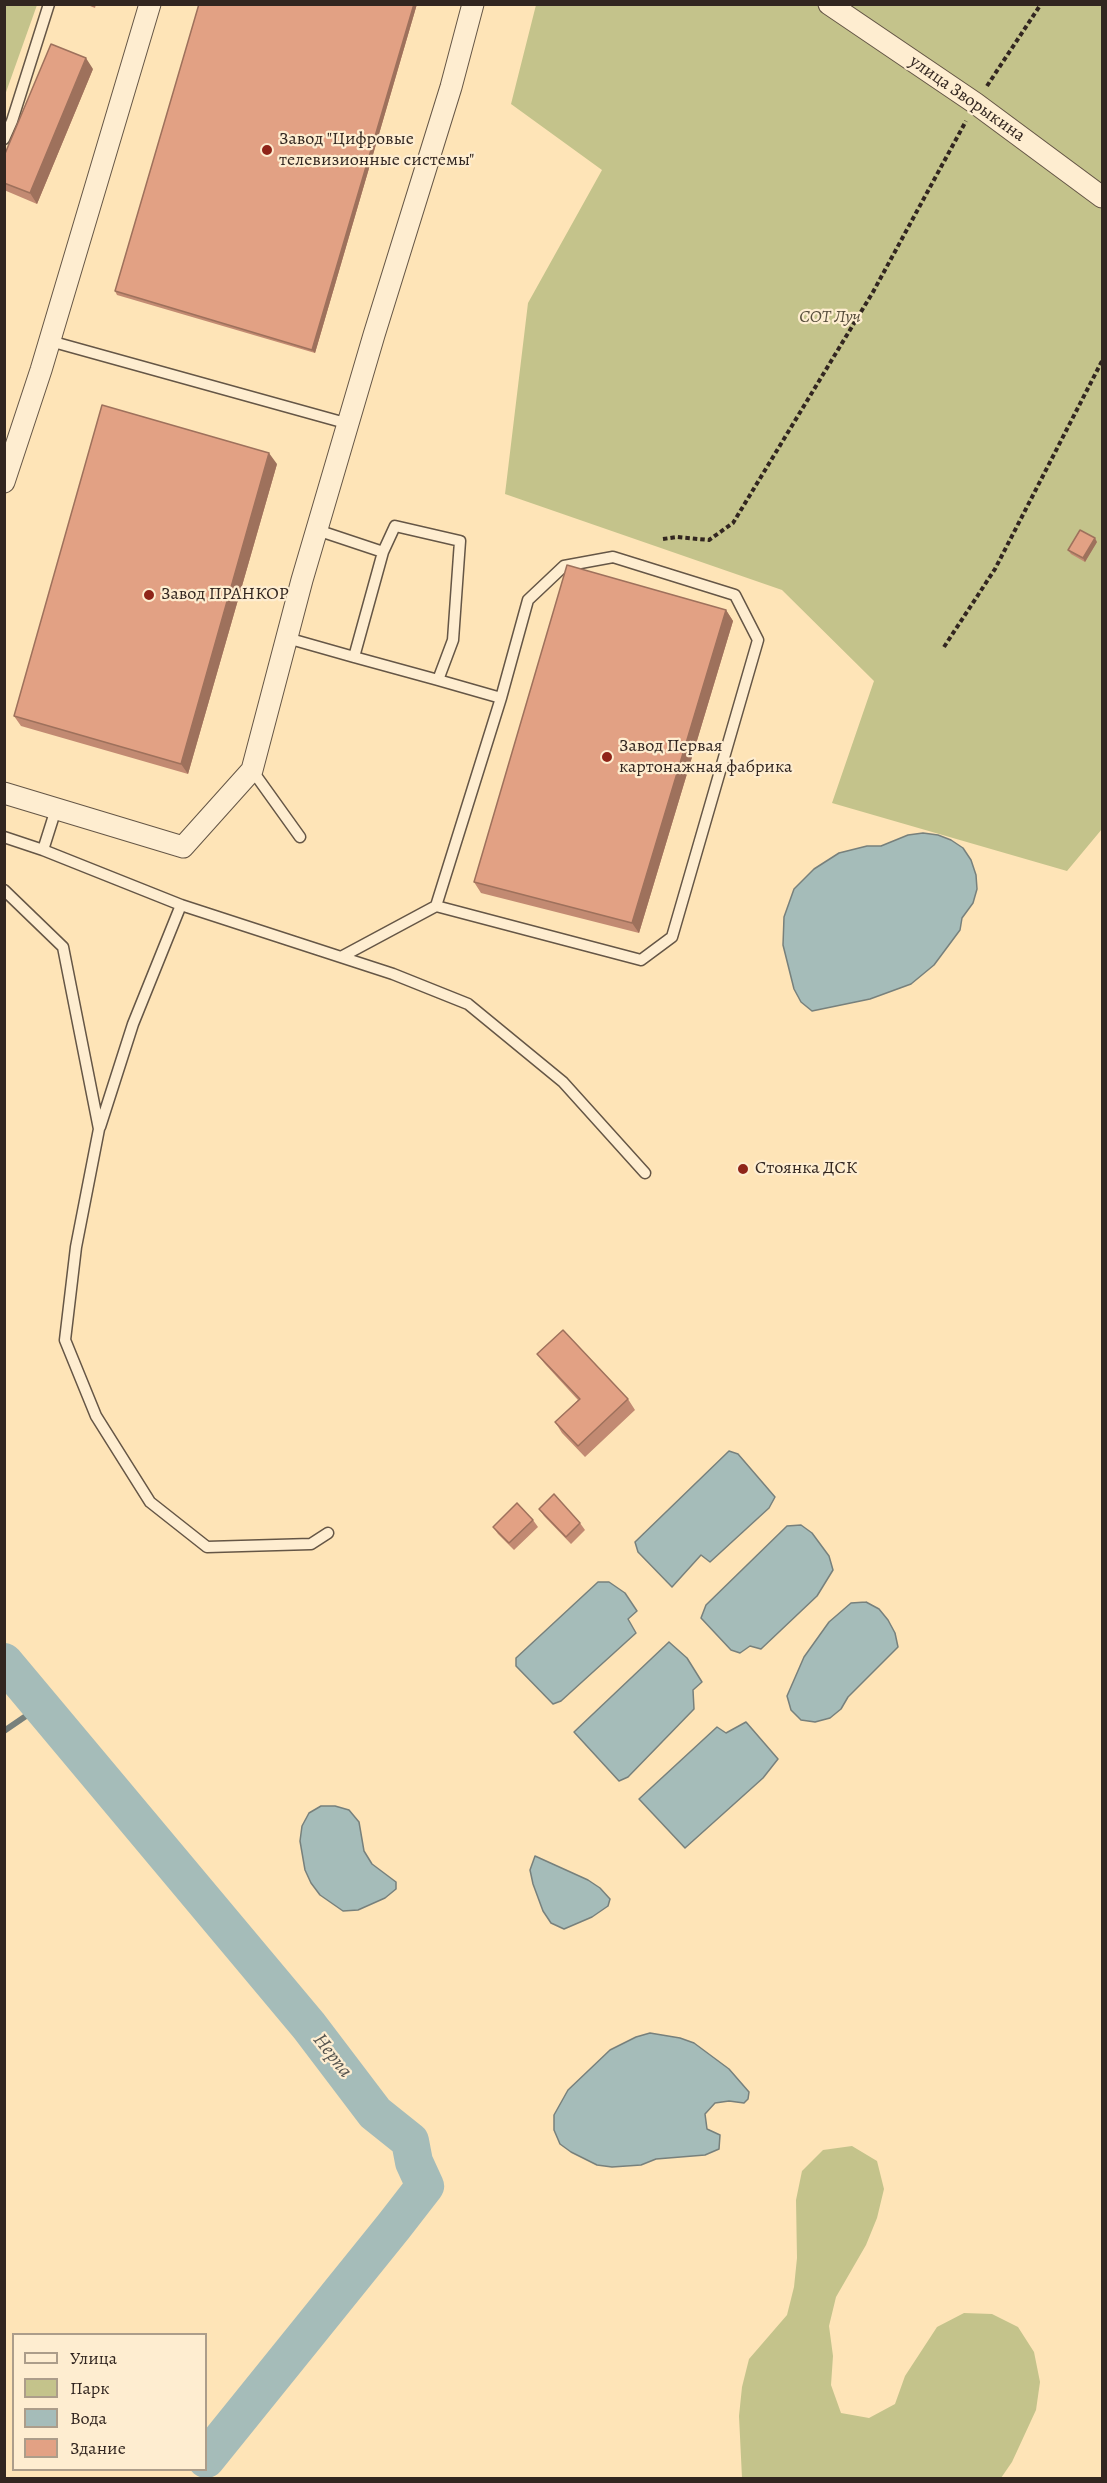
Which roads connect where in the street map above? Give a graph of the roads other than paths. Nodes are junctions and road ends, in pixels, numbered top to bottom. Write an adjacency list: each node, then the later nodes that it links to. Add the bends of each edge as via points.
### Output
1 (49, 4): 5 (lane)
2 (150, 4): 8 (street)
3 (473, 4): 9 (street)
4 (830, 4): 7 (street, улица Зворыкина)
5 (8, 120): 6 (lane)
6 (4, 139)
7 (1102, 196)
8 (50, 341): 9 (lane); 10 (street)
9 (349, 424): 11 (street)
10 (4, 482)
11 (317, 530): 12 (lane); 13 (street)
12 (383, 552): 14 (lane); 15 (lane, via 395,526 460,541 453,640)
13 (287, 638): 14 (lane); 17 (street)
14 (354, 657): 15 (lane)
15 (438, 680): 16 (lane)
16 (501, 698): 25 (lane); 25 (lane, via 528,600 564,566 613,557 735,595 758,640 672,937 641,960)
17 (252, 770): 19 (street, via 183,847); 21 (lane)
18 (4, 793): 19 (street)
19 (56, 809): 22 (lane)
20 (4, 837): 22 (lane)
21 (300, 837)
22 (43, 850): 24 (lane)
23 (4, 890): 27 (lane, via 63,947)
24 (181, 905): 26 (lane); 27 (lane, via 134,1024)
25 (436, 906): 26 (lane)
26 (341, 957): 28 (lane, via 468,1004 563,1082)
27 (99, 1129): 29 (lane, via 76,1247 65,1340 96,1416 150,1502 207,1547 311,1544)
28 (645, 1173)
29 (328, 1533)

